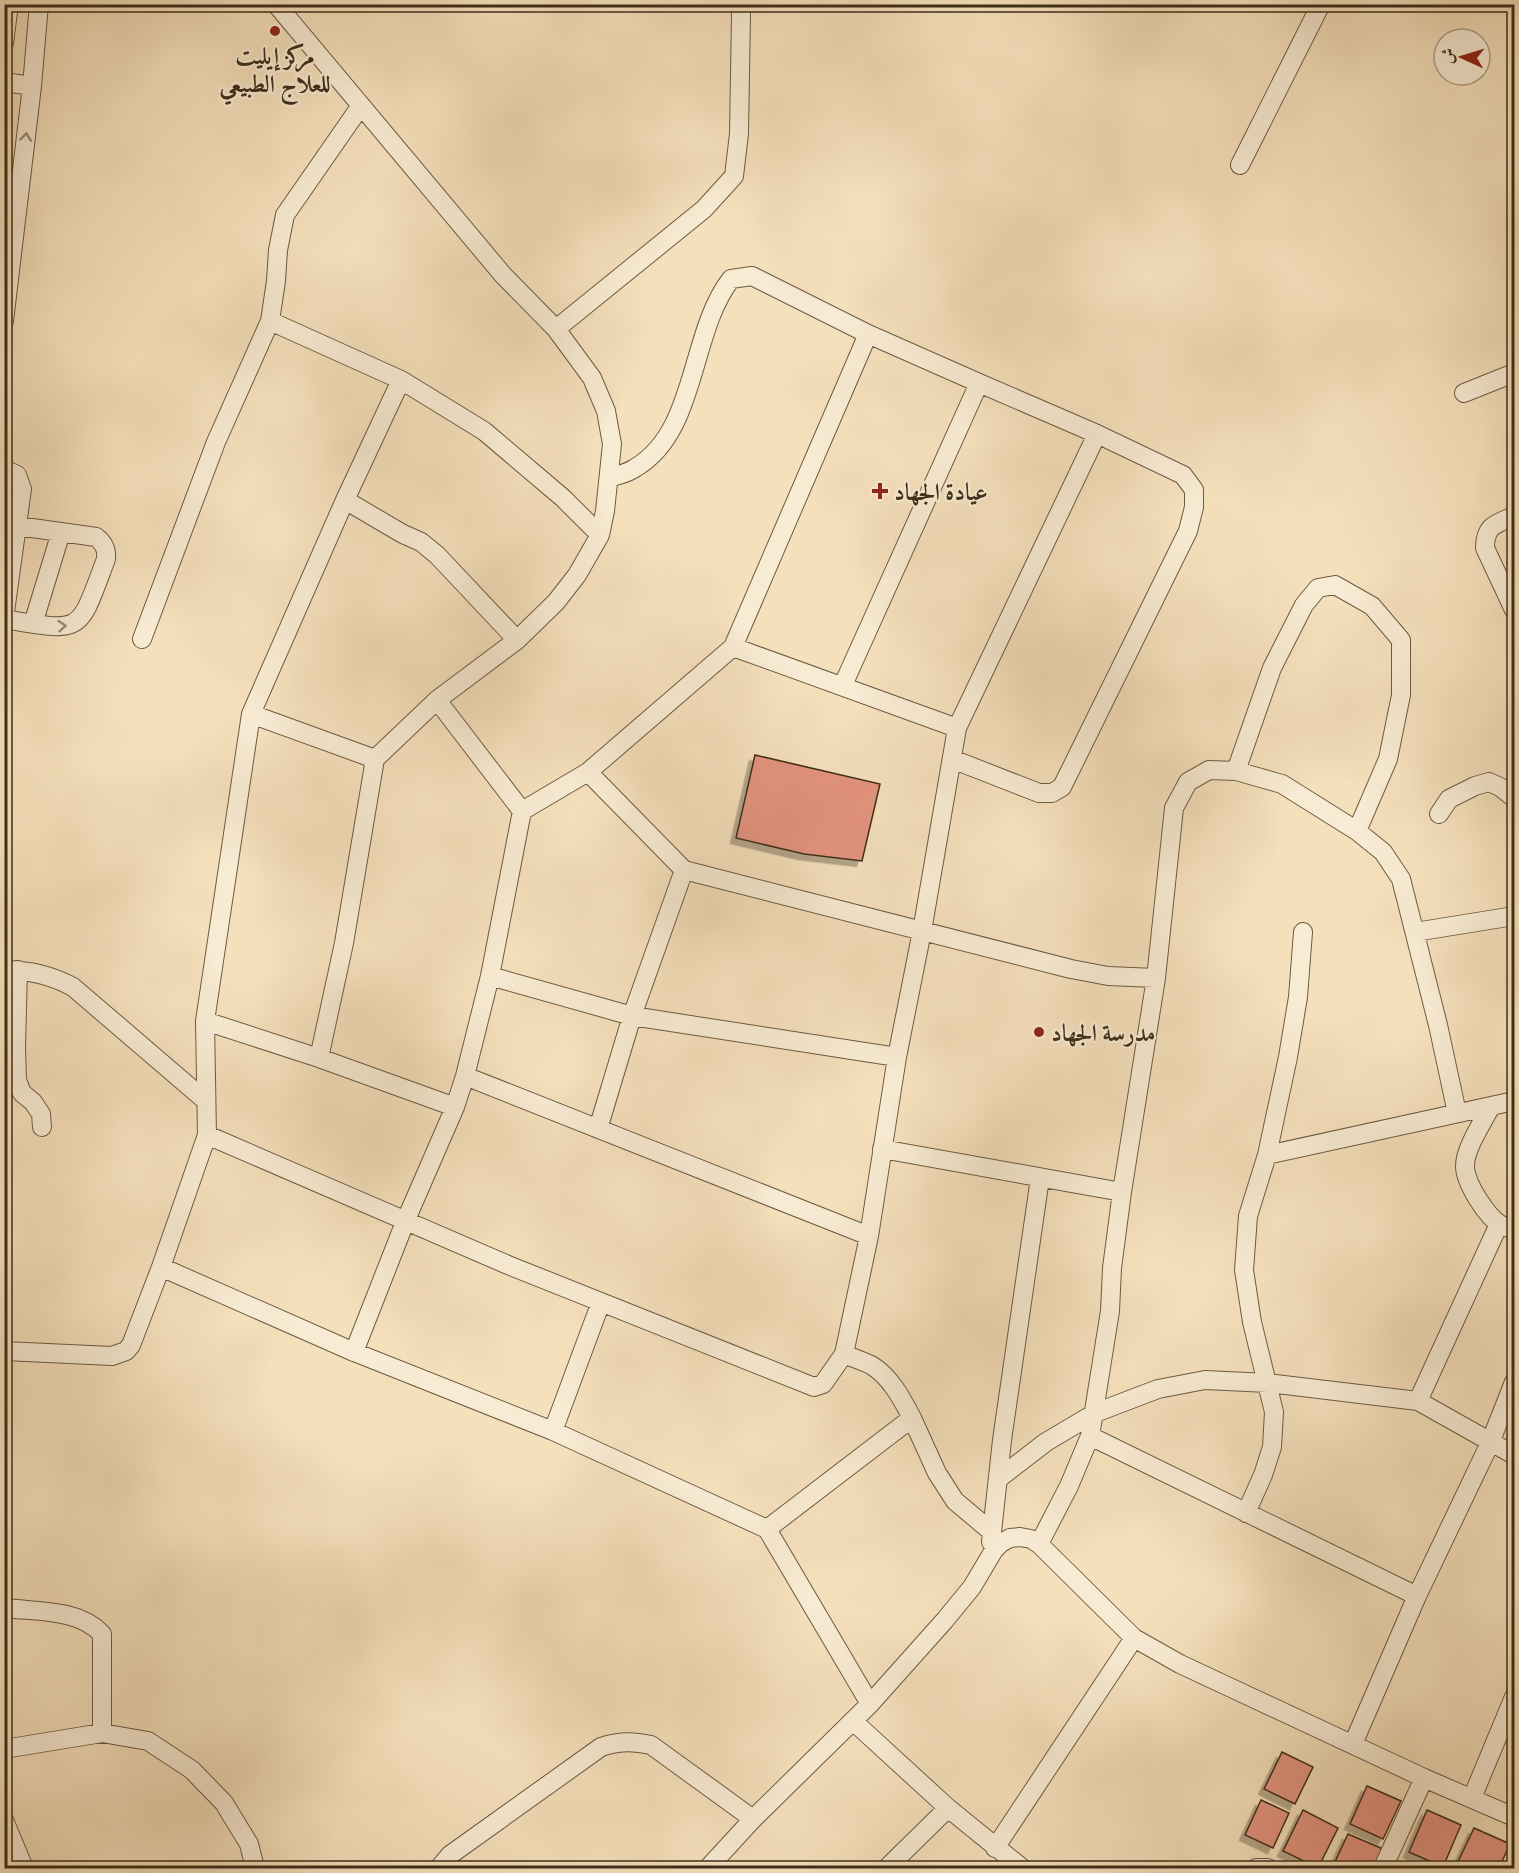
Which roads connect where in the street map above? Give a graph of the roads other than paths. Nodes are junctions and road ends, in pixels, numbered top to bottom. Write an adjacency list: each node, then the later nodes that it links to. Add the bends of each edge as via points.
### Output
1 (9, 4): 6 (street)
2 (39, 4): 9 (street)
3 (276, 4): 10 (street)
4 (739, 4): 14 (street, via 739,134 734,176 704,209)
5 (1321, 4): 11 (street)
6 (5, 23): 7 (street)
7 (4, 43)
8 (4, 82): 9 (street)
9 (32, 86): 12 (street, one-way to 9)
10 (360, 107): 13 (street, via 285,215); 14 (street, via 503,275)
11 (1240, 165)
12 (4, 321)
13 (270, 321): 17 (street); 31 (street, via 216,442)
14 (556, 329): 22 (street, via 592,378 606,411 612,444)
15 (867, 333): 18 (street); 22 (street, via 752,276 731,279 719,295 680,410 666,438 651,457); 33 (street)
16 (1515, 373): 19 (street)
17 (401, 380): 23 (street); 27 (street, via 484,431)
18 (979, 383): 20 (street); 34 (street)
19 (1464, 393)
20 (1097, 434): 37 (street); 39 (street, via 1183,475 1194,490 1188,531 1062,787 1052,793 1039,793)
21 (4, 470): 25 (street, via 17,475 22,484)
22 (610, 478): 27 (street)
23 (345, 500): 32 (street, via 437,555); 36 (street)
24 (1515, 516): 28 (street, via 1491,526 1485,548)
25 (11, 524): 26 (street); 29 (street)
26 (61, 532): 30 (street); 30 (street, one-way to 26, via 60,628 78,622 86,613 106,559 105,546 96,537)
27 (600, 535): 32 (street, via 556,602)
28 (1515, 610)
29 (4, 619): 30 (street)
30 (33, 624)
31 (142, 639)
32 (517, 640): 35 (street)
33 (734, 646): 34 (street); 41 (street)
34 (843, 685): 37 (street)
35 (437, 700): 38 (street); 43 (street)
36 (251, 714): 38 (street); 55 (street)
37 (957, 728): 39 (street)
38 (375, 759): 57 (street)
39 (952, 759): 48 (street)
40 (1236, 771): 45 (street, via 1282,784); 45 (street, via 1272,668 1304,605 1318,588 1335,585 1372,606 1401,640 1401,695 1388,759); 53 (street, via 1209,770 1188,782 1174,808)
41 (588, 772): 43 (street); 46 (street)
42 (1515, 798): 44 (street, via 1489,782 1449,799)
43 (522, 811): 52 (street)
44 (1439, 814)
45 (1357, 831): 50 (street, via 1383,852 1401,879)
46 (684, 870): 48 (street); 54 (street)
47 (1515, 916): 50 (street)
48 (921, 931): 53 (street, via 1071,969 1108,976); 56 (street)
49 (1303, 932): 68 (street, via 1298,997)
50 (1415, 932): 63 (street)
51 (11, 970): 59 (street, via 56,977 73,987); 64 (street, via 17,1080 22,1093 41,1114)
52 (490, 976): 54 (street); 58 (street)
53 (1156, 978): 70 (street)
54 (632, 1016): 56 (street); 65 (street)
55 (205, 1021): 57 (street); 59 (street)
56 (897, 1057): 67 (street)
57 (320, 1058): 62 (street)
58 (465, 1076): 62 (street); 65 (street)
59 (206, 1101): 66 (street)
60 (1515, 1101): 61 (street)
61 (1491, 1106): 63 (street); 72 (street, via 1465,1166 1469,1185 1481,1203)
62 (455, 1107): 71 (street)
63 (1457, 1113): 68 (street)
64 (42, 1127)
65 (598, 1129): 73 (street)
66 (207, 1135): 71 (street); 74 (street)
67 (882, 1149): 69 (street); 73 (street)
68 (1267, 1155): 80 (street, via 1248,1216 1245,1270 1252,1322)
69 (1040, 1178): 70 (street); 88 (street)
70 (1122, 1192): 82 (street)
71 (405, 1222): 75 (street); 77 (street)
72 (1507, 1227): 81 (street)
73 (869, 1236): 78 (street)
74 (161, 1267): 76 (street, via 131,1345 120,1354); 77 (street)
75 (601, 1302): 78 (street, via 814,1387 823,1384); 84 (street)
76 (4, 1351)
77 (354, 1352): 84 (street)
78 (844, 1354): 83 (street, via 884,1376)
79 (1515, 1382): 86 (street)
80 (1268, 1383): 81 (street); 82 (street, via 1193,1382 1158,1389); 89 (street, via 1274,1412 1272,1447)
81 (1418, 1401): 86 (street)
82 (1095, 1413): 85 (street); 88 (street, via 1046,1442)
83 (912, 1418): 90 (street); 91 (street, via 932,1465 955,1501)
84 (553, 1431): 90 (street)
85 (1090, 1436): 89 (street); 92 (street)
86 (1490, 1443): 87 (street); 94 (street)
87 (1515, 1455)
88 (998, 1479): 91 (street)
89 (1246, 1513): 94 (street)
90 (767, 1529): 98 (street)
91 (992, 1532): 93 (street)
92 (1039, 1544): 93 (street, via 1020,1537 1010,1538); 96 (street)
93 (989, 1559): 98 (street, via 945,1620)
94 (1417, 1596): 101 (street)
95 (6, 1608): 100 (street, via 78,1617 102,1634)
96 (1134, 1638): 101 (street, via 1180,1664); 109 (street)
97 (1515, 1697): 104 (street)
98 (870, 1704): 99 (street)
99 (853, 1721): 105 (street); 107 (street)
100 (102, 1732): 102 (street); 111 (street, via 148,1741 192,1770 224,1803 249,1844)
101 (1353, 1744): 103 (street)
102 (4, 1749)
103 (1424, 1778): 104 (street); 118 (street)
104 (1472, 1798): 106 (street)
105 (948, 1808): 109 (street); 114 (street)
106 (1515, 1817)
107 (753, 1819): 112 (street, via 651,1745 617,1741 601,1747 450,1855); 113 (street)
108 (4, 1820): 110 (street)
109 (995, 1848): 115 (street)
110 (24, 1869)
111 (255, 1869)
112 (439, 1869)
113 (708, 1869)
114 (887, 1869)
115 (1022, 1869)
116 (1256, 1869): 117 (street)
117 (1268, 1869)
118 (1383, 1869)

